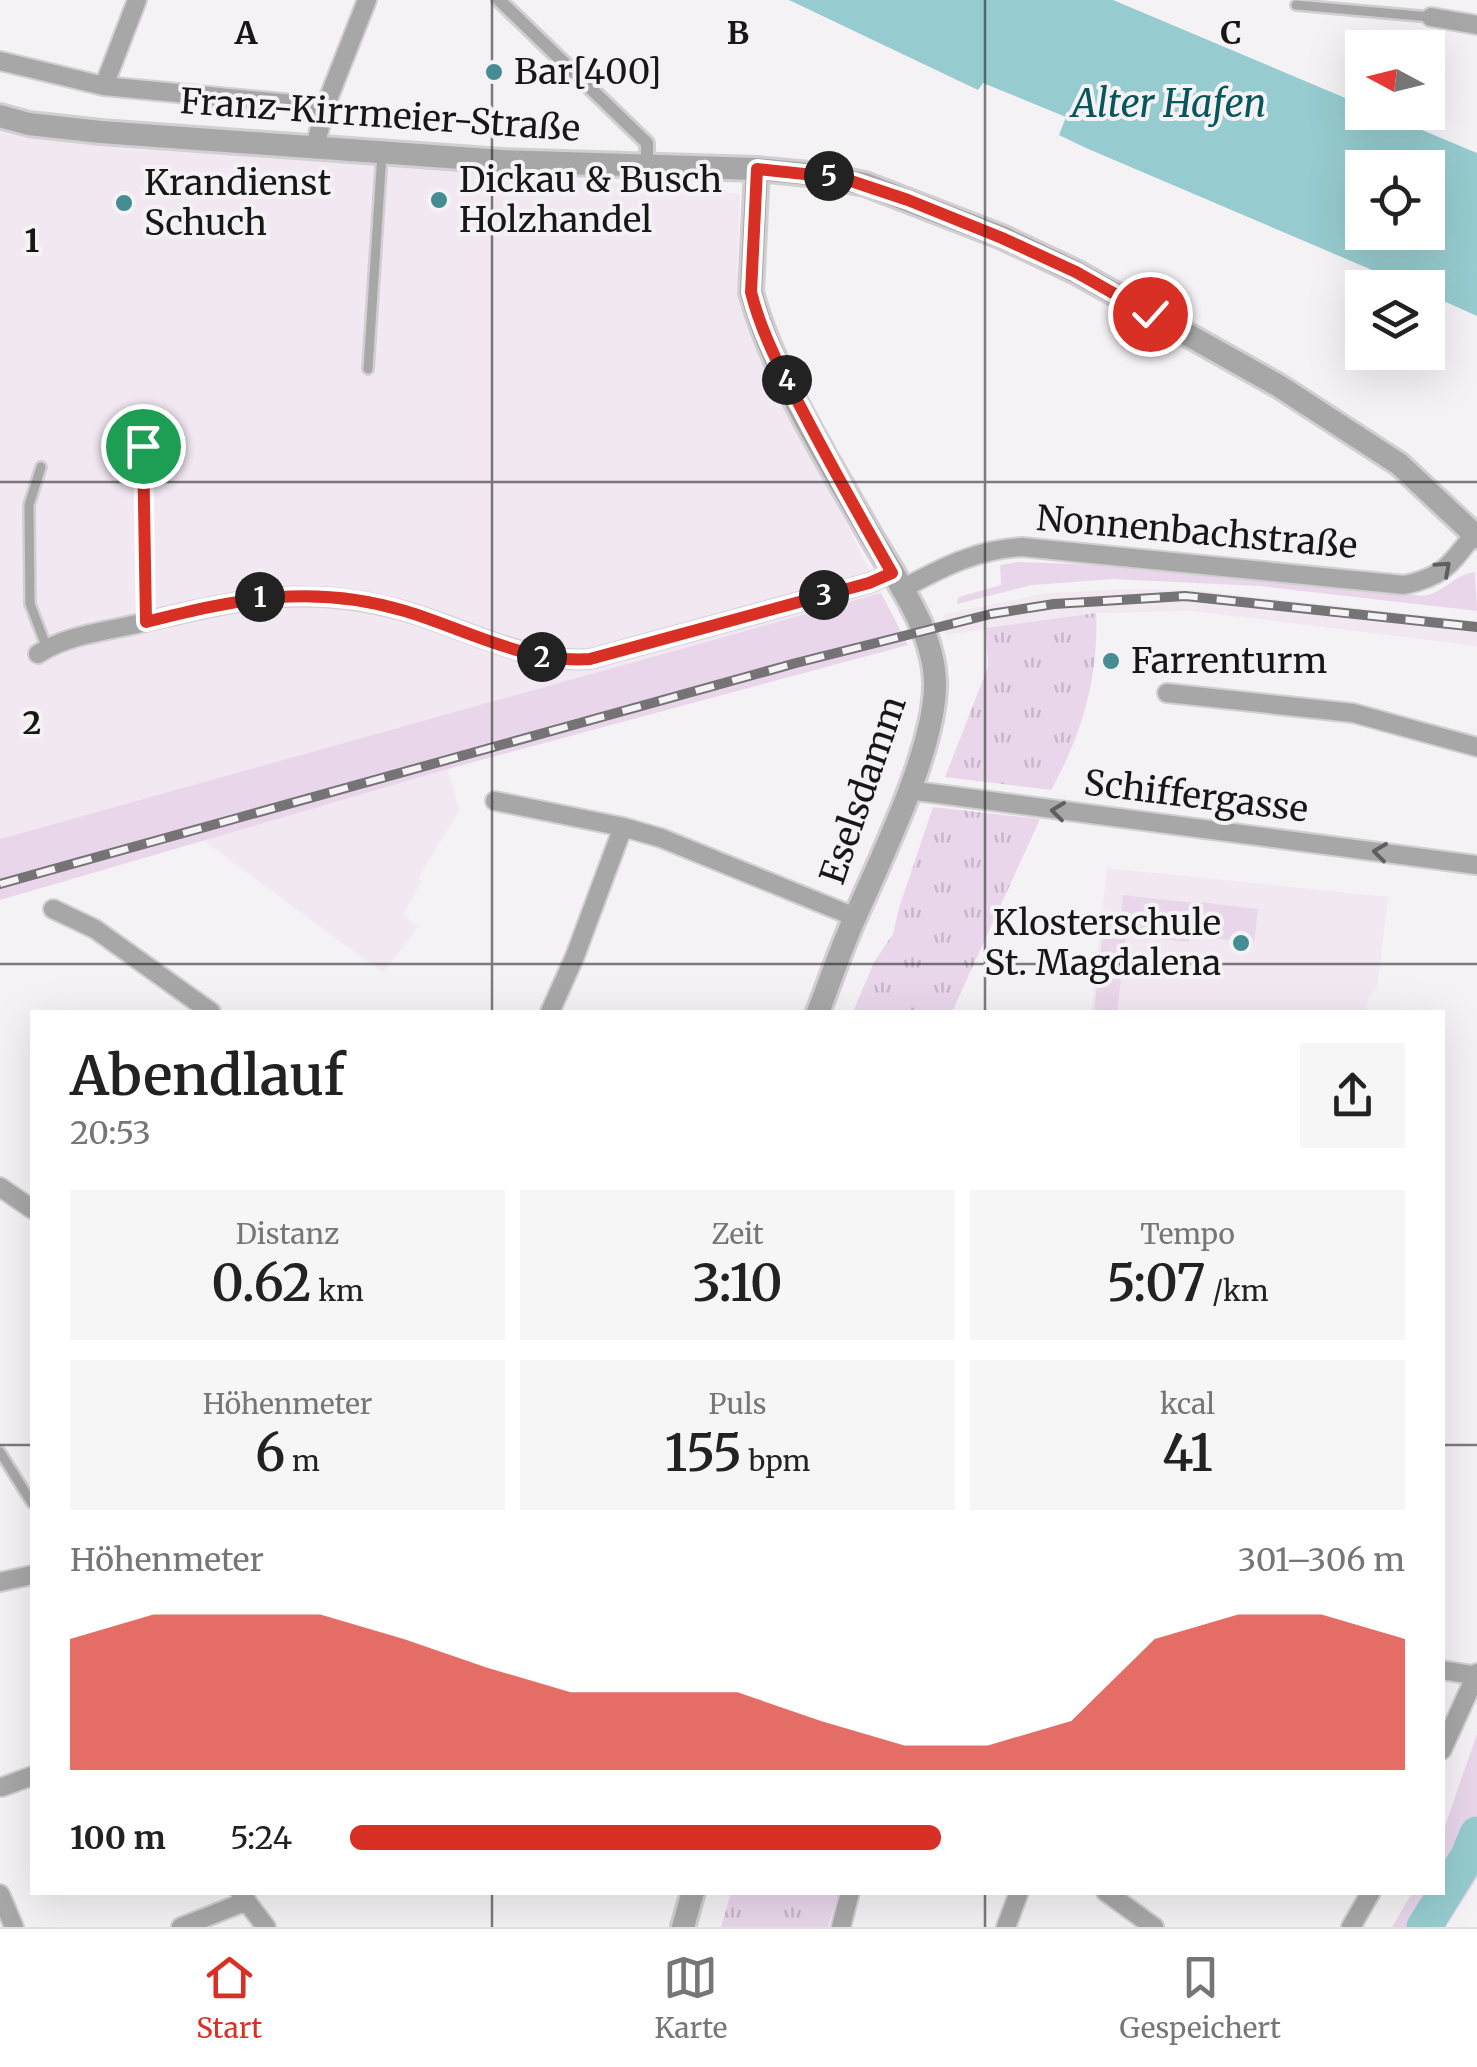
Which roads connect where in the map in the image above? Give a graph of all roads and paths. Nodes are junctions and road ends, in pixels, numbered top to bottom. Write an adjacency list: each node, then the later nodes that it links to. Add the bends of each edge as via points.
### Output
1 (137, 0): 8 (street)
2 (367, 0): 9 (street)
3 (499, 0): 13 (street, via 646,143)
4 (1296, 5): 5 (lane)
5 (1431, 17): 6 (street)
6 (1477, 24)
7 (0, 61): 8 (street)
8 (104, 86): 9 (street)
9 (325, 107): 11 (street)
10 (0, 116): 11 (street, Franz-Kirrmeier-Straße, via 88,131)
11 (315, 148): 12 (street, Franz-Kirrmeier-Straße)
12 (382, 154): 13 (street, Franz-Kirrmeier-Straße); 15 (lane)
13 (647, 166): 14 (street, Franz-Kirrmeier-Straße)
14 (757, 169): 18 (street, Franz-Kirrmeier-Straße, via 865,184 1076,272 1279,386 1385,456); 19 (street, Eselsdamm, via 751,292 756,309 834,473)
15 (368, 369)
16 (143, 446): 20 (lane)
17 (41, 467): 21 (lane, via 29,505 30,604)
18 (1475, 536): 19 (street, Nonnenbachstraße, one-way to 18, via 996,548 1022,548 1404,585 1444,572)
19 (897, 581): 20 (street, Nonnenbachstraße, via 568,661 338,596 266,596); 24 (street, Eselsdamm, via 924,631 935,682)
20 (146, 622): 21 (street, Nonnenbachstraße)
21 (42, 651)
22 (1167, 693): 23 (street, via 1353,713)
23 (1477, 748)
24 (908, 790): 27 (street, Schiffergasse, one-way to 24); 29 (street, Eselsdamm)
25 (495, 801): 26 (street)
26 (623, 827): 29 (street); 31 (street)
27 (1477, 865)
28 (53, 909): 30 (street, via 95,929)
29 (855, 917): 32 (street, Eselsdamm)
30 (208, 1010)
31 (551, 1010)
32 (819, 1010)
33 (0, 1186): 34 (street)
34 (30, 1208)
35 (0, 1452): 36 (lane)
36 (30, 1499)
37 (30, 1575): 38 (street)
38 (0, 1582)
39 (1445, 1670): 40 (street)
40 (1477, 1675): 41 (street)
41 (1445, 1744)
42 (30, 1777): 43 (street)
43 (2, 1787)
44 (0, 1894): 52 (street)
45 (692, 1895): 55 (street)
46 (849, 1895): 56 (street)
47 (1018, 1895): 57 (street)
48 (1109, 1895): 51 (street)
49 (1370, 1895): 59 (street)
50 (243, 1897): 53 (street); 54 (street)
51 (1129, 1918): 58 (street)
52 (14, 1927)
53 (182, 1927)
54 (266, 1927)
55 (682, 1927)
56 (841, 1927)
57 (1006, 1927)
58 (1154, 1927)
59 (1351, 1927)

